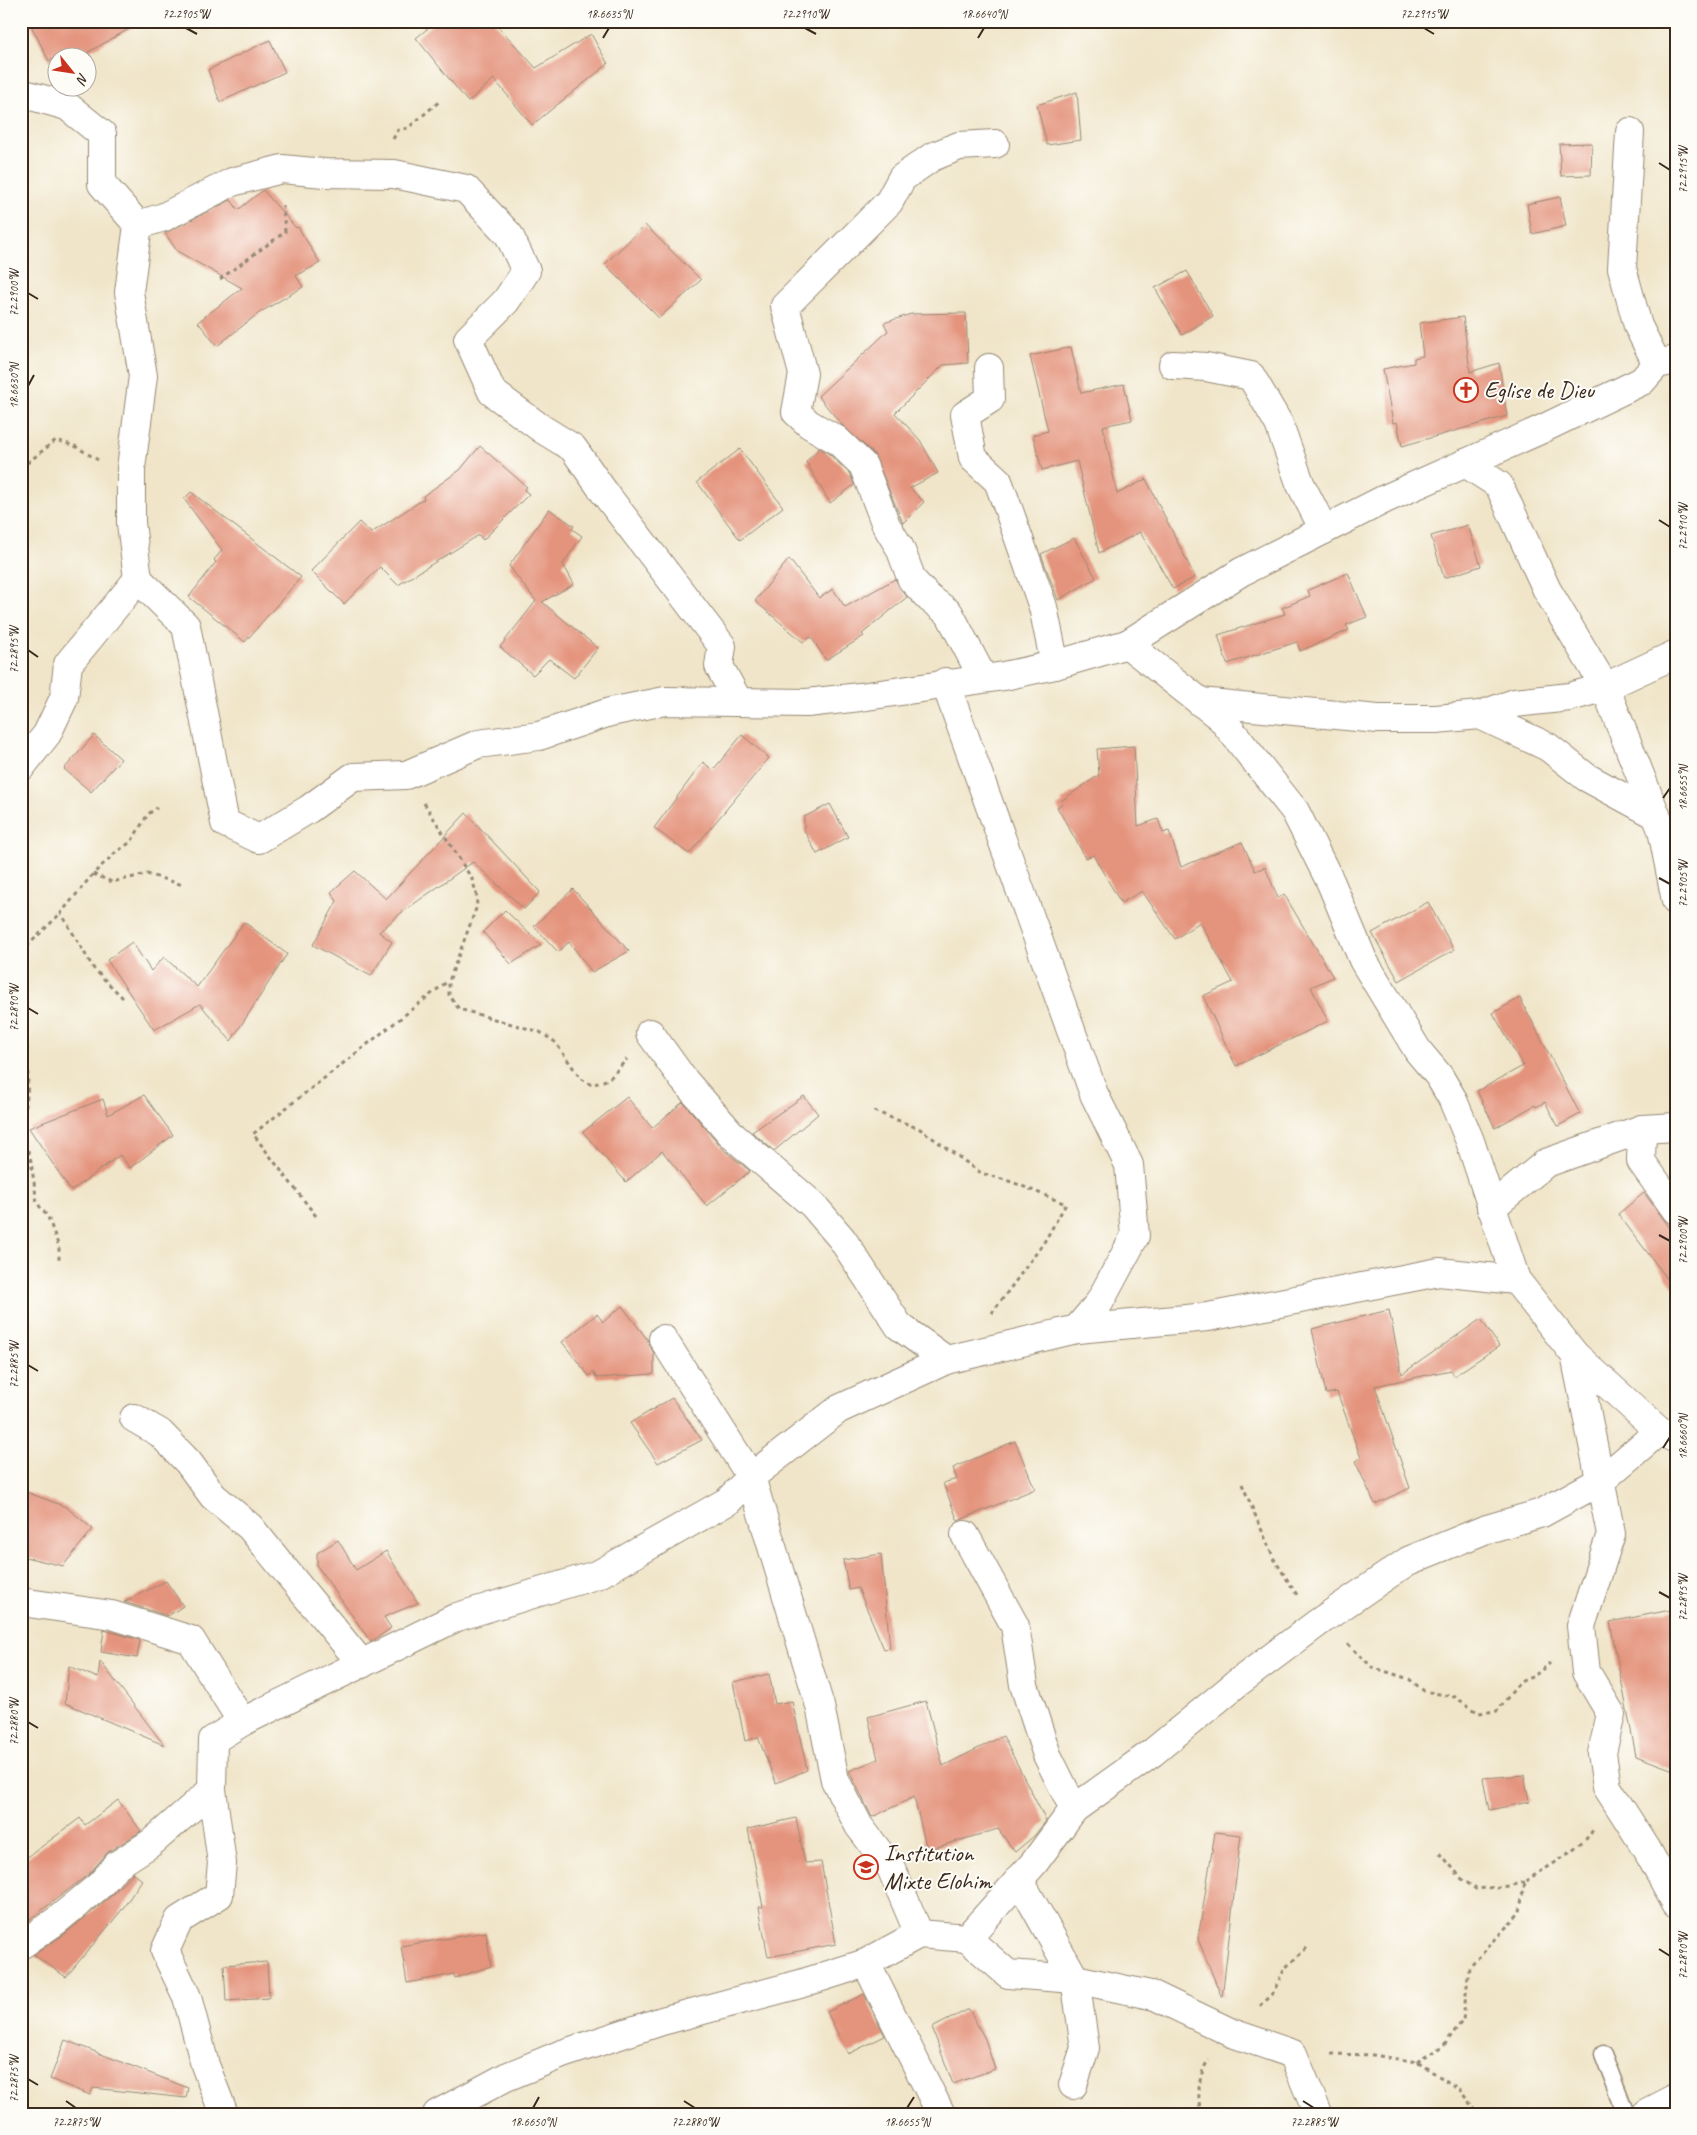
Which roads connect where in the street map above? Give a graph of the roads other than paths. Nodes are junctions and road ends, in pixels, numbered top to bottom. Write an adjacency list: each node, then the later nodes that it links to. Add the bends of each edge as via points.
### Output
1 (21, 93): 4 (street, via 67,106 102,134 102,184)
2 (1630, 132): 5 (street, via 1622,268 1638,326)
3 (995, 144): 14 (street, via 958,146 932,157 902,178 889,202 786,306 804,374 796,412 809,424 837,440 863,465 912,580 948,614)
4 (138, 225): 10 (street, via 129,292 143,376 131,468 131,523); 17 (street, via 164,217 232,182 282,169 394,174 466,189 509,235 526,271 506,301 468,339 492,392 573,448 722,646 719,666)
5 (1666, 362): 8 (street, via 1642,381)
6 (1173, 365): 9 (street, via 1206,367 1251,376 1279,424 1300,483)
7 (989, 368): 13 (street, via 990,399 965,415 973,458 998,481 1043,607)
8 (1466, 463): 9 (street); 16 (street, via 1499,485 1547,590)
9 (1324, 530): 11 (street, via 1241,572)
10 (138, 579): 17 (street, via 186,626 225,824 259,839 310,809 353,777 406,775 478,744 539,736 610,712 665,701); 20 (street, via 68,664 64,698 47,734)
11 (1126, 644): 13 (street); 18 (street)
12 (1676, 654): 16 (street)
13 (1055, 665): 14 (street)
14 (983, 678): 15 (street)
15 (946, 682): 17 (street, via 860,697 807,702); 29 (street, via 1094,1094 1129,1165 1135,1236 1099,1303)
16 (1605, 688): 19 (street, via 1570,697 1515,703); 21 (street)
17 (738, 701)
18 (1200, 702): 19 (street, via 1378,718 1436,719); 26 (street, via 1221,718 1295,811 1331,883 1362,960 1418,1051 1452,1098 1470,1141)
19 (1480, 715): 21 (street, via 1548,747 1586,777)
20 (21, 767)
21 (1656, 815): 22 (street)
22 (1676, 901)
23 (650, 1033): 32 (street, via 683,1079 733,1136 813,1205 842,1239 899,1326)
24 (1676, 1127): 25 (street)
25 (1642, 1129): 26 (street, via 1546,1163); 27 (street, via 1641,1161)
26 (1491, 1208): 28 (street)
27 (1676, 1210)
28 (1516, 1280): 29 (street, via 1439,1272 1208,1317); 31 (street)
29 (1077, 1329): 32 (street)
30 (663, 1339): 35 (street)
31 (1576, 1356): 34 (street); 36 (street)
32 (946, 1360): 35 (street, via 839,1409)
33 (134, 1418): 39 (street, via 160,1433 188,1462 213,1496 250,1527)
34 (1667, 1435): 36 (street)
35 (751, 1478): 39 (street, via 728,1501 599,1574 457,1617); 45 (street, via 820,1706 835,1780 860,1826 891,1868)
36 (1602, 1480): 42 (street, via 1542,1513 1484,1530 1408,1561 1319,1622 1213,1702 1152,1754); 44 (street, via 1611,1534 1581,1626 1586,1672 1611,1714 1602,1753 1607,1787)
37 (965, 1535): 42 (street, via 1015,1626 1024,1685 1047,1755)
38 (21, 1602): 40 (street, via 112,1615 191,1640)
39 (362, 1664): 40 (street)
40 (242, 1722): 41 (street, via 213,1740)
41 (212, 1790): 47 (street, via 151,1843 117,1865 100,1885 56,1921); 53 (street, via 222,1863 219,1894 179,1920 165,1951 187,1997 205,2065)
42 (1074, 1809): 43 (street)
43 (1019, 1879): 46 (street); 49 (street)
44 (1676, 1903)
45 (919, 1934): 46 (street); 48 (street)
46 (966, 1938): 49 (street, via 1008,1974)
47 (21, 1945)
48 (866, 1962): 54 (street, via 800,1984 662,2021 562,2054 506,2077); 55 (street)
49 (1075, 1979): 51 (street, via 1085,2048); 56 (street, via 1155,1996 1232,2033 1293,2054)
50 (1603, 2054): 57 (lane)
51 (1073, 2085)
52 (1676, 2098): 58 (street)
53 (224, 2114)
54 (437, 2114)
55 (941, 2114)
56 (1318, 2114)
57 (1626, 2114)
58 (1645, 2114)

